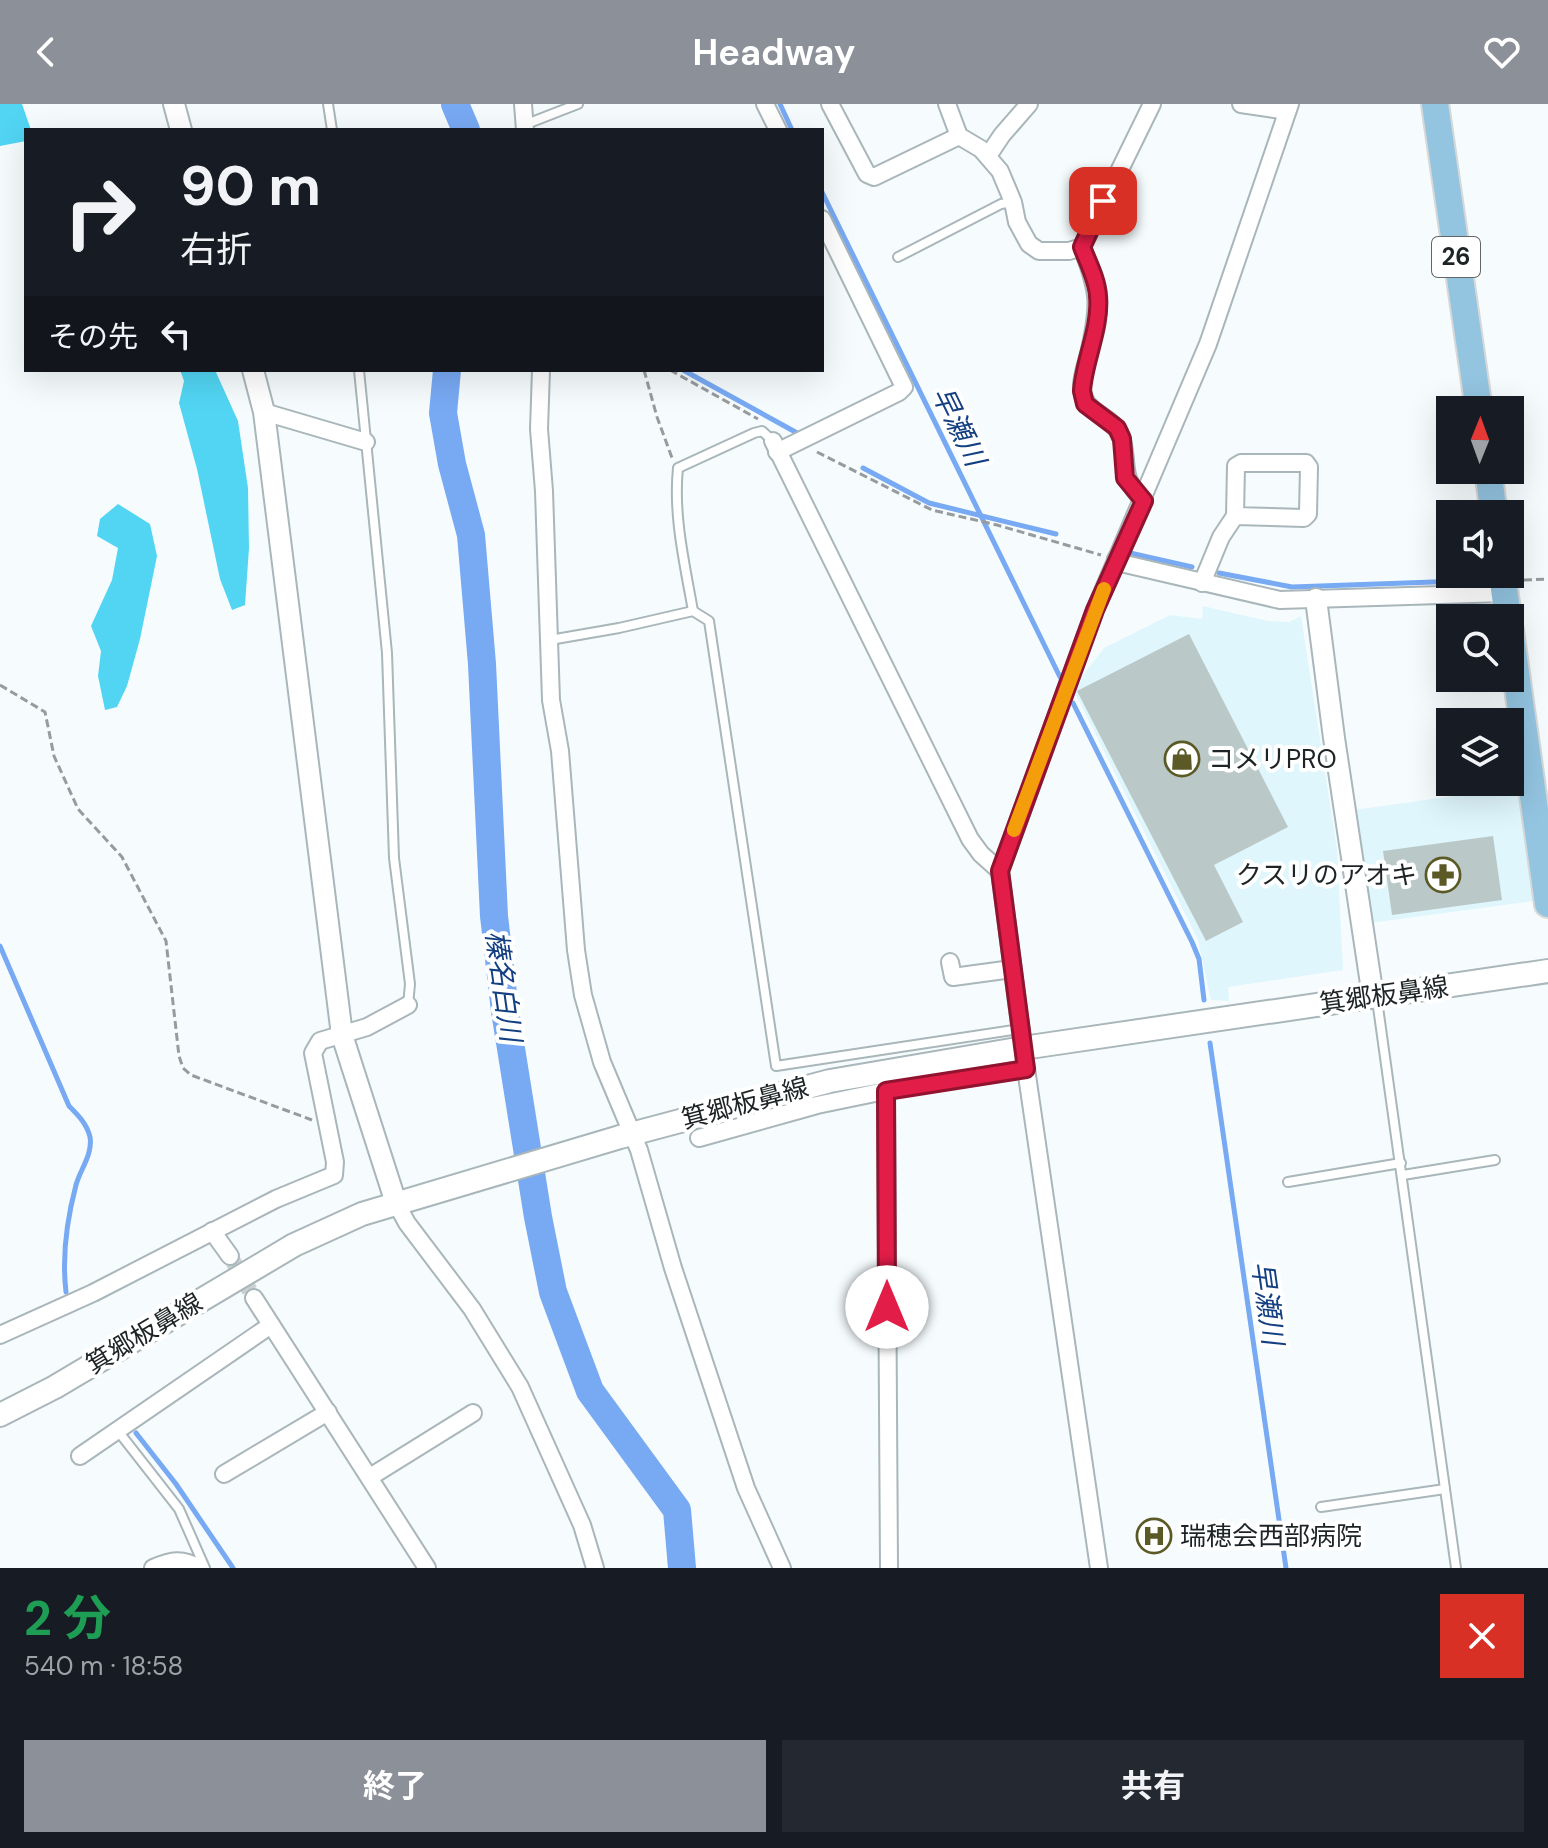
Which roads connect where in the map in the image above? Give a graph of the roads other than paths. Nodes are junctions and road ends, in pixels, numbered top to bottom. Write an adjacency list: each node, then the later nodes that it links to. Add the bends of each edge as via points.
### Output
1 (174, 104): 14 (street)
2 (328, 104): 15 (lane)
3 (523, 104): 13 (street)
4 (578, 104): 13 (lane)
5 (765, 104): 16 (street)
6 (830, 104): 17 (street, via 867,174 874,177)
7 (947, 104): 17 (street)
8 (1029, 104): 18 (street)
9 (1152, 104): 21 (street)
10 (1241, 104): 12 (street)
11 (1435, 104): 26 (main road, 26)
12 (1289, 108): 30 (street, via 1208,344)
13 (524, 127)
14 (180, 128)
15 (332, 128)
16 (777, 128)
17 (959, 136): 18 (street)
18 (988, 156): 19 (street)
19 (1013, 202): 21 (street, via 1017,222 1039,251); 22 (lane)
20 (824, 223): 29 (street, via 904,387)
21 (1082, 247): 30 (street, via 1098,297 1082,391 1085,404 1117,428 1125,478)
22 (898, 257)
23 (254, 372): 27 (street)
24 (359, 372): 28 (lane)
25 (541, 372): 37 (street)
26 (1477, 396)
27 (264, 412): 28 (street); 46 (street)
28 (366, 442): 45 (lane, via 387,653 394,858)
29 (775, 446): 36 (lane, via 762,431 678,468 679,530); 39 (street, via 970,839)
30 (1144, 501): 32 (street)
31 (1235, 516): 31 (street, via 1236,466 1309,467 1304,518); 33 (street)
32 (1112, 558): 33 (street); 39 (street)
33 (1202, 583): 35 (street, via 1280,600)
34 (1509, 591): 35 (street)
35 (1316, 599): 44 (street)
36 (693, 611): 37 (lane); 47 (lane, via 709,621 776,1066)
37 (550, 640): 49 (street, via 551,700 576,950 583,995)
38 (1519, 692): 40 (main road)
39 (1000, 871): 42 (street)
40 (1548, 904)
41 (950, 962): 42 (street, via 953,977)
42 (1012, 969): 47 (street)
43 (1548, 971): 44 (main road, 箕郷板鼻線)
44 (1373, 997): 47 (main road, 箕郷板鼻線); 52 (lane)
45 (408, 1005): 46 (street)
46 (342, 1035): 55 (street); 56 (street, via 320,1041 313,1053 334,1175)
47 (1023, 1049): 48 (street); 49 (main road, 箕郷板鼻線, via 830,1081); 76 (street)
48 (886, 1091): 50 (street); 75 (street)
49 (626, 1135): 55 (main road, 箕郷板鼻線); 74 (street, via 746,1488)
50 (699, 1138)
51 (1495, 1160): 53 (lane)
52 (1401, 1163): 53 (lane); 54 (lane)
53 (1403, 1175): 68 (lane)
54 (1288, 1182)
55 (396, 1203): 63 (main road, 箕郷板鼻線, via 294,1245); 73 (street, via 520,1387 582,1525)
56 (212, 1231): 57 (street); 60 (street)
57 (230, 1256)
58 (254, 1298): 59 (street)
59 (271, 1325): 61 (street); 64 (street)
60 (0, 1335)
61 (328, 1412): 66 (street); 67 (street)
62 (473, 1413): 67 (street)
63 (0, 1415)
64 (118, 1431): 65 (street); 71 (lane, via 179,1509)
65 (80, 1456)
66 (224, 1474)
67 (370, 1477): 72 (street)
68 (1445, 1489): 69 (lane); 77 (lane)
69 (1321, 1507)
70 (153, 1568): 71 (street, via 176,1560)
71 (202, 1568)
72 (427, 1568)
73 (595, 1568)
74 (782, 1568)
75 (889, 1568)
76 (1099, 1568)
77 (1456, 1568)

